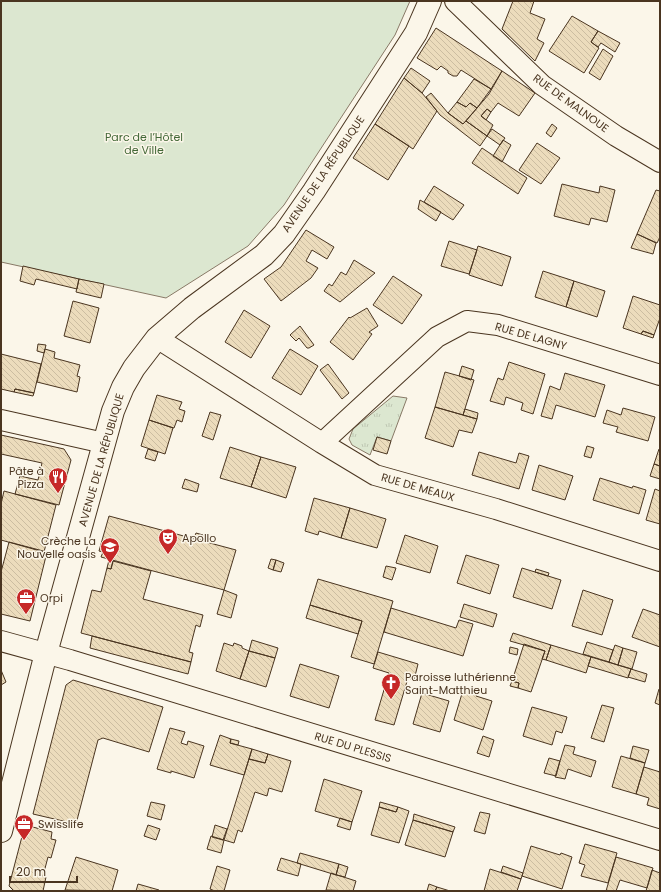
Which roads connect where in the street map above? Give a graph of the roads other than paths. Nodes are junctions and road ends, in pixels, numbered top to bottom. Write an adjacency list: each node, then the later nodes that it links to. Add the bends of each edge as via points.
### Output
1 (430, 1): 4 (street, AVENUE DE LA RÉPUBLIQUE, via 416,33 314,192 284,234 264,255 192,308)
2 (455, 1): 3 (street, RUE DE MALNOUE, via 542,85 616,136)
3 (660, 162)
4 (157, 338): 7 (street, AVENUE DE LA RÉPUBLIQUE, via 123,387); 8 (street, RUE DE MEAUX)
5 (660, 375): 8 (street, RUE DE LAGNY, via 498,325 467,321 437,337)
6 (1, 420): 7 (street)
7 (104, 443): 11 (street, AVENUE DE LA RÉPUBLIQUE)
8 (322, 443): 9 (street, RUE DE MEAUX, via 375,474)
9 (660, 561)
10 (1, 641): 11 (street, RUE DU PLESSIS)
11 (46, 653): 12 (street, AVENUE DE LA RÉPUBLIQUE); 13 (street, RUE DU PLESSIS)
12 (1, 831)
13 (660, 840)

